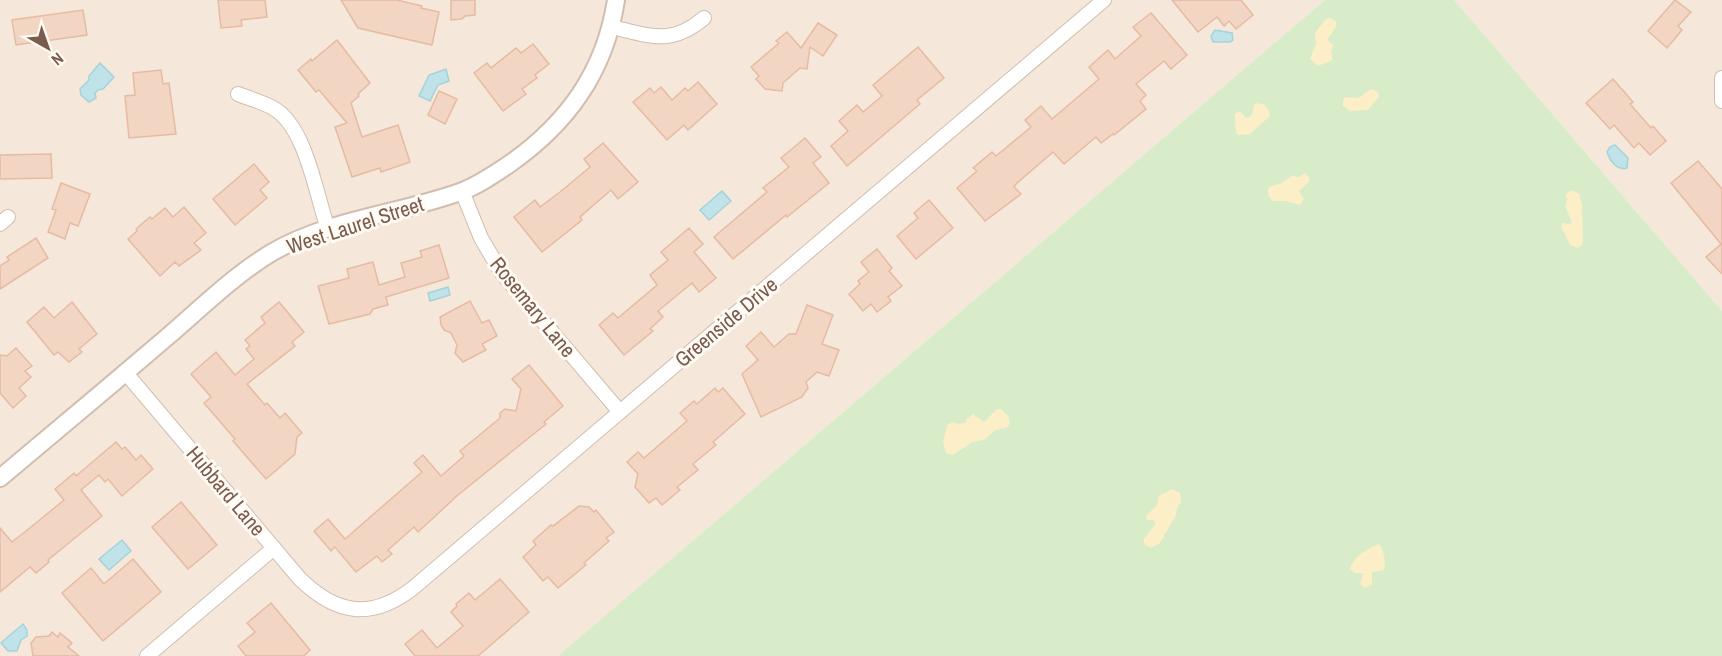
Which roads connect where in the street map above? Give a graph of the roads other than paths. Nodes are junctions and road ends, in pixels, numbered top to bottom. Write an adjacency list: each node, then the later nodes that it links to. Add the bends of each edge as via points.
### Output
1 (616, 0): 4 (street, West Laurel Street)
2 (1104, 0): 11 (street, Greenside Drive)
3 (704, 18): 4 (street, via 678,35 669,36 647,36)
4 (612, 27): 8 (street, West Laurel Street, via 584,89 554,127 518,157)
5 (1722, 78): 7 (street)
6 (238, 94): 9 (street, via 274,109 299,137)
7 (1722, 101)
8 (462, 191): 9 (street, West Laurel Street); 11 (street, Rosemary Lane, via 481,238 501,272)
9 (328, 229): 10 (street, West Laurel Street, via 272,252)
10 (125, 372): 12 (street, West Laurel Street); 13 (street, Hubbard Lane)
11 (620, 412): 14 (street, Greenside Drive, via 401,597 375,608 347,609)
12 (0, 478)
13 (274, 548): 14 (street, Hubbard Lane, via 316,594); 15 (street)
14 (333, 604)
15 (147, 656)

